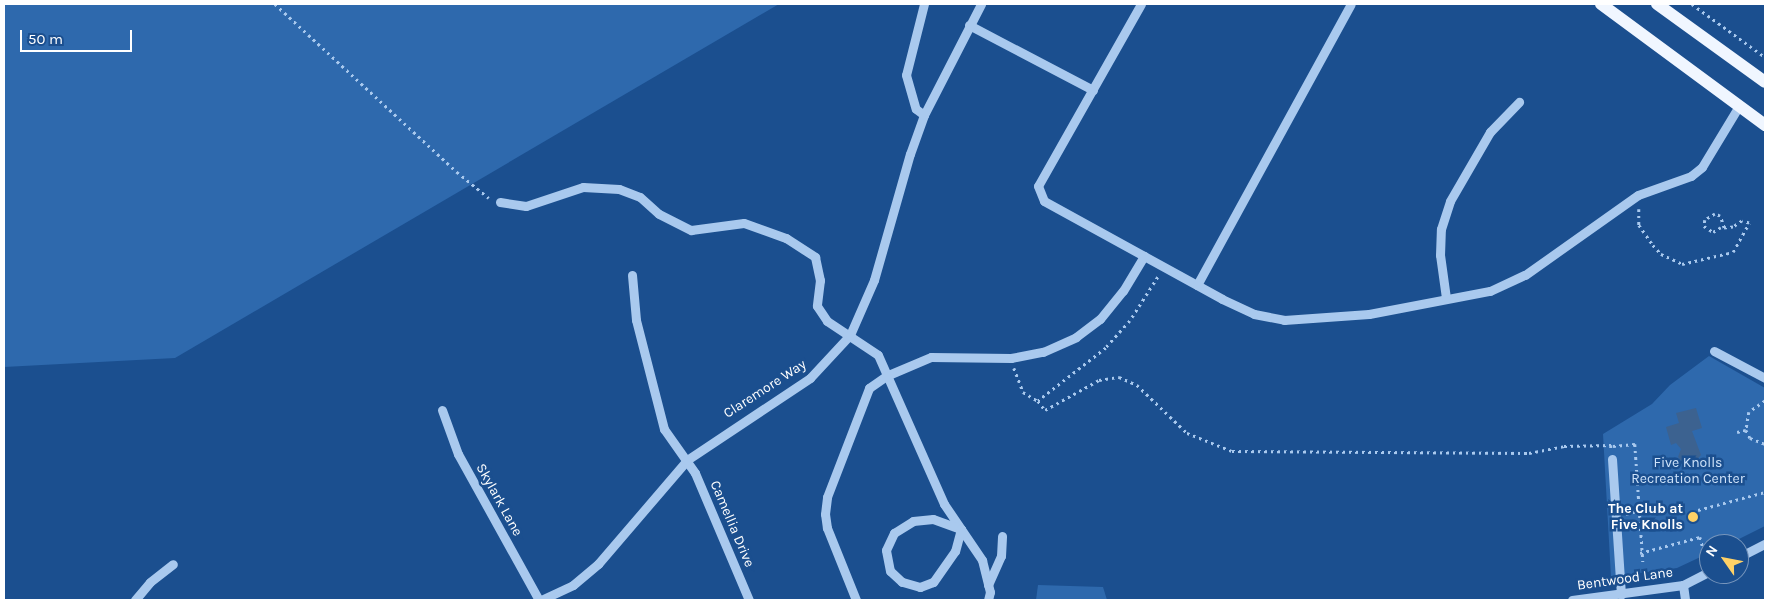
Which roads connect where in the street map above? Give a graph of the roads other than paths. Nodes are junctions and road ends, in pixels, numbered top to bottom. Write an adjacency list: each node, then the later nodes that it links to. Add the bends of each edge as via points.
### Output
1 (924, 4): 12 (street, via 906,75 916,109)
2 (981, 4): 7 (street, Claremore Way)
3 (1141, 4): 9 (street)
4 (1351, 4): 17 (street)
5 (1601, 4): 11 (main road)
6 (1657, 4): 8 (main road)
7 (969, 26): 9 (street); 12 (street, Claremore Way)
8 (1765, 82)
9 (1093, 90): 15 (street, via 1038,186 1044,200)
10 (1519, 102): 18 (street, via 1490,132 1450,201 1441,229 1440,255)
11 (1739, 106): 13 (main road); 18 (street, via 1702,167 1691,176 1638,195 1525,275 1490,291)
12 (924, 115): 19 (street, Claremore Way, via 874,280)
13 (1765, 125)
14 (500, 202): 19 (street, via 526,206 583,187 619,189 640,197 658,214 691,230 744,224 786,238 815,256 820,280 818,306 826,320)
15 (1144, 256): 17 (street); 21 (street, via 1123,291 1100,319 1076,337 1043,352 1009,358 931,357)
16 (632, 275): 25 (street, Camellia Drive, via 636,320 664,428)
17 (1197, 285): 18 (street, via 1254,314 1284,320 1369,314)
18 (1446, 298)
19 (850, 335): 21 (street, via 878,355); 25 (street, Claremore Way, via 810,378)
20 (1714, 351): 22 (street)
21 (886, 376): 26 (street, via 944,504); 38 (street, via 873,384 866,394 827,497 827,528)
22 (1765, 378)
23 (442, 410): 36 (street, Skylark Lane, via 458,454)
24 (1612, 459): 34 (street)
25 (687, 460): 36 (street, Claremore Way, via 598,564 572,585); 37 (street, Camellia Drive)
26 (961, 529): 26 (street, via 932,519 913,521 894,533 886,550 890,571 902,582 920,587 933,582 955,551); 32 (street, via 982,560)
27 (1002, 536): 32 (street, via 1001,556)
28 (1765, 544): 29 (street)
29 (1749, 552)
30 (174, 564): 35 (street, via 150,582)
31 (1699, 577): 33 (street)
32 (988, 585): 39 (street)
33 (1683, 586): 34 (street, Bentwood Lane); 41 (street)
34 (1621, 595): 40 (street, Bentwood Lane)
35 (135, 600)
36 (540, 600)
37 (749, 600)
38 (856, 600)
39 (988, 600)
40 (1572, 600)
41 (1685, 600)

